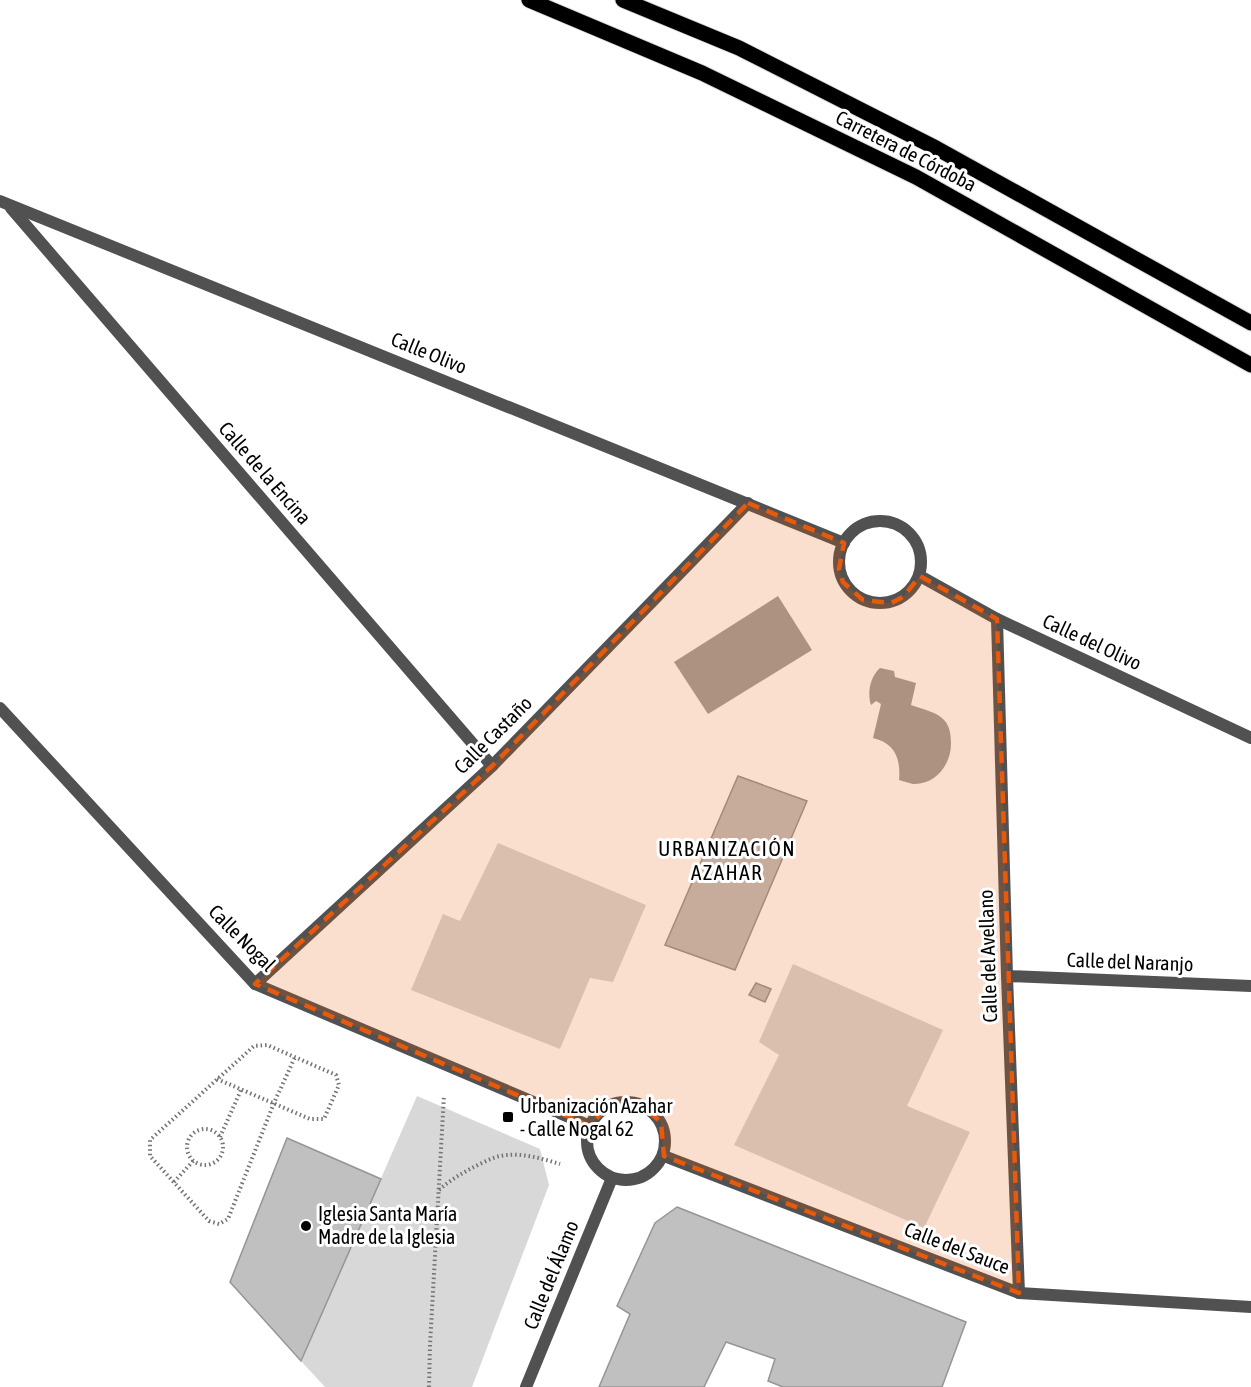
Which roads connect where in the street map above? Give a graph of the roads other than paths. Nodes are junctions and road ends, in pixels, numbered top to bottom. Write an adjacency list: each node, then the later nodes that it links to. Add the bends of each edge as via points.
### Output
1 (529, 0): 5 (main road, Carretera de Córdoba, via 702,73 916,177)
2 (623, 0): 4 (main road, Carretera de Córdoba, via 738,48 915,138)
3 (4, 202): 6 (street, Calle Olivo); 12 (street, Calle de la Encina)
4 (1251, 323)
5 (1251, 365)
6 (748, 503): 7 (street, Calle Olivo); 12 (street, Calle Castaño)
7 (844, 543): 8 (street, via 864,524 890,522 913,537 920,549); 8 (street, via 839,556 843,582 864,600 891,603 913,588)
8 (920, 576): 9 (street, Calle del Olivo)
9 (997, 619): 11 (street, Calle del Olivo); 13 (street, Calle del Avellano)
10 (0, 708): 14 (street, Calle Nogal)
11 (1251, 738)
12 (492, 766): 14 (street, Calle Castaño)
13 (1007, 976): 15 (street, Calle del Naranjo); 19 (street, Calle del Avellano)
14 (255, 984): 16 (street, Calle Nogal)
15 (1251, 986)
16 (590, 1126): 17 (street, via 606,1108 629,1102 640,1105 661,1122); 18 (street, via 587,1138 593,1162)
17 (664, 1155): 18 (street, via 639,1178); 19 (street, Calle del Sauce)
18 (612, 1178): 21 (street, Calle del Álamo)
19 (1018, 1293): 20 (street, Calle del Sauce)
20 (1251, 1308)
21 (526, 1387)

